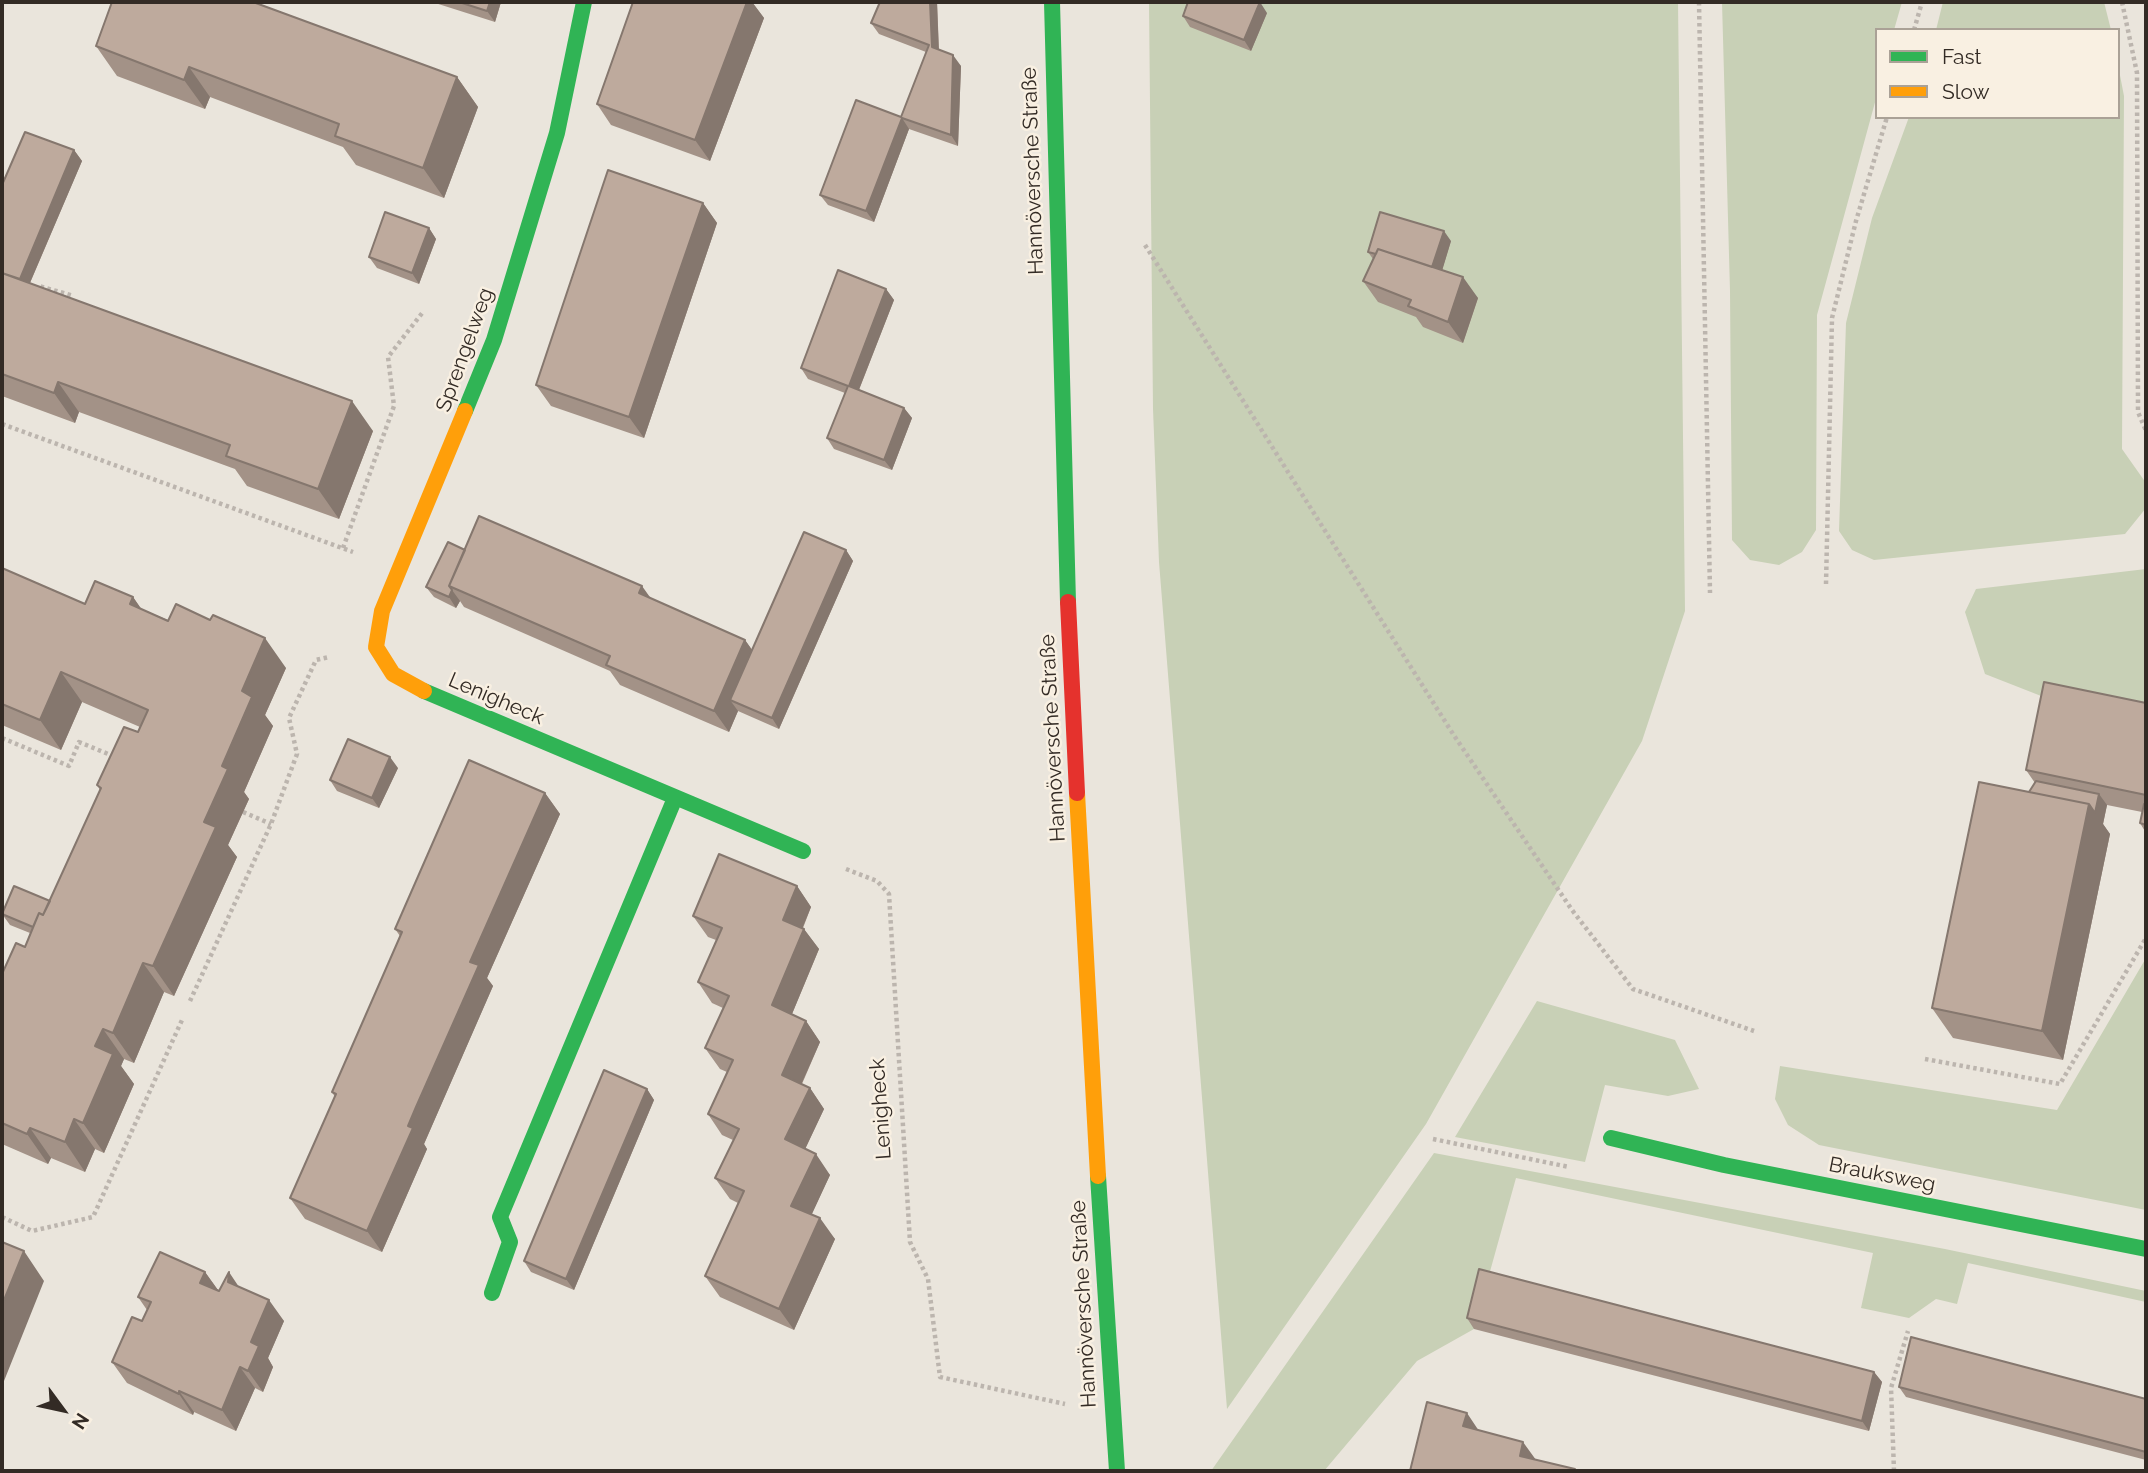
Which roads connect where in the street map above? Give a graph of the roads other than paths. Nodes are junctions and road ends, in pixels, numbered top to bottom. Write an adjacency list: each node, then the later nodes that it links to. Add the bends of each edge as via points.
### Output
1 (584, 2): 3 (street, Sprengelweg, via 557,133 494,340 382,611 376,647 393,674)
2 (1052, 2): 9 (street, Hannöversche Straße, via 1068,614)
3 (417, 688): 4 (street, Lenigheck)
4 (675, 798): 5 (street, Lenigheck); 8 (street, via 500,1217 510,1242)
5 (803, 851)
6 (1611, 1138): 7 (street, Brauksweg)
7 (2146, 1249)
8 (492, 1293)
9 (1117, 1471)

